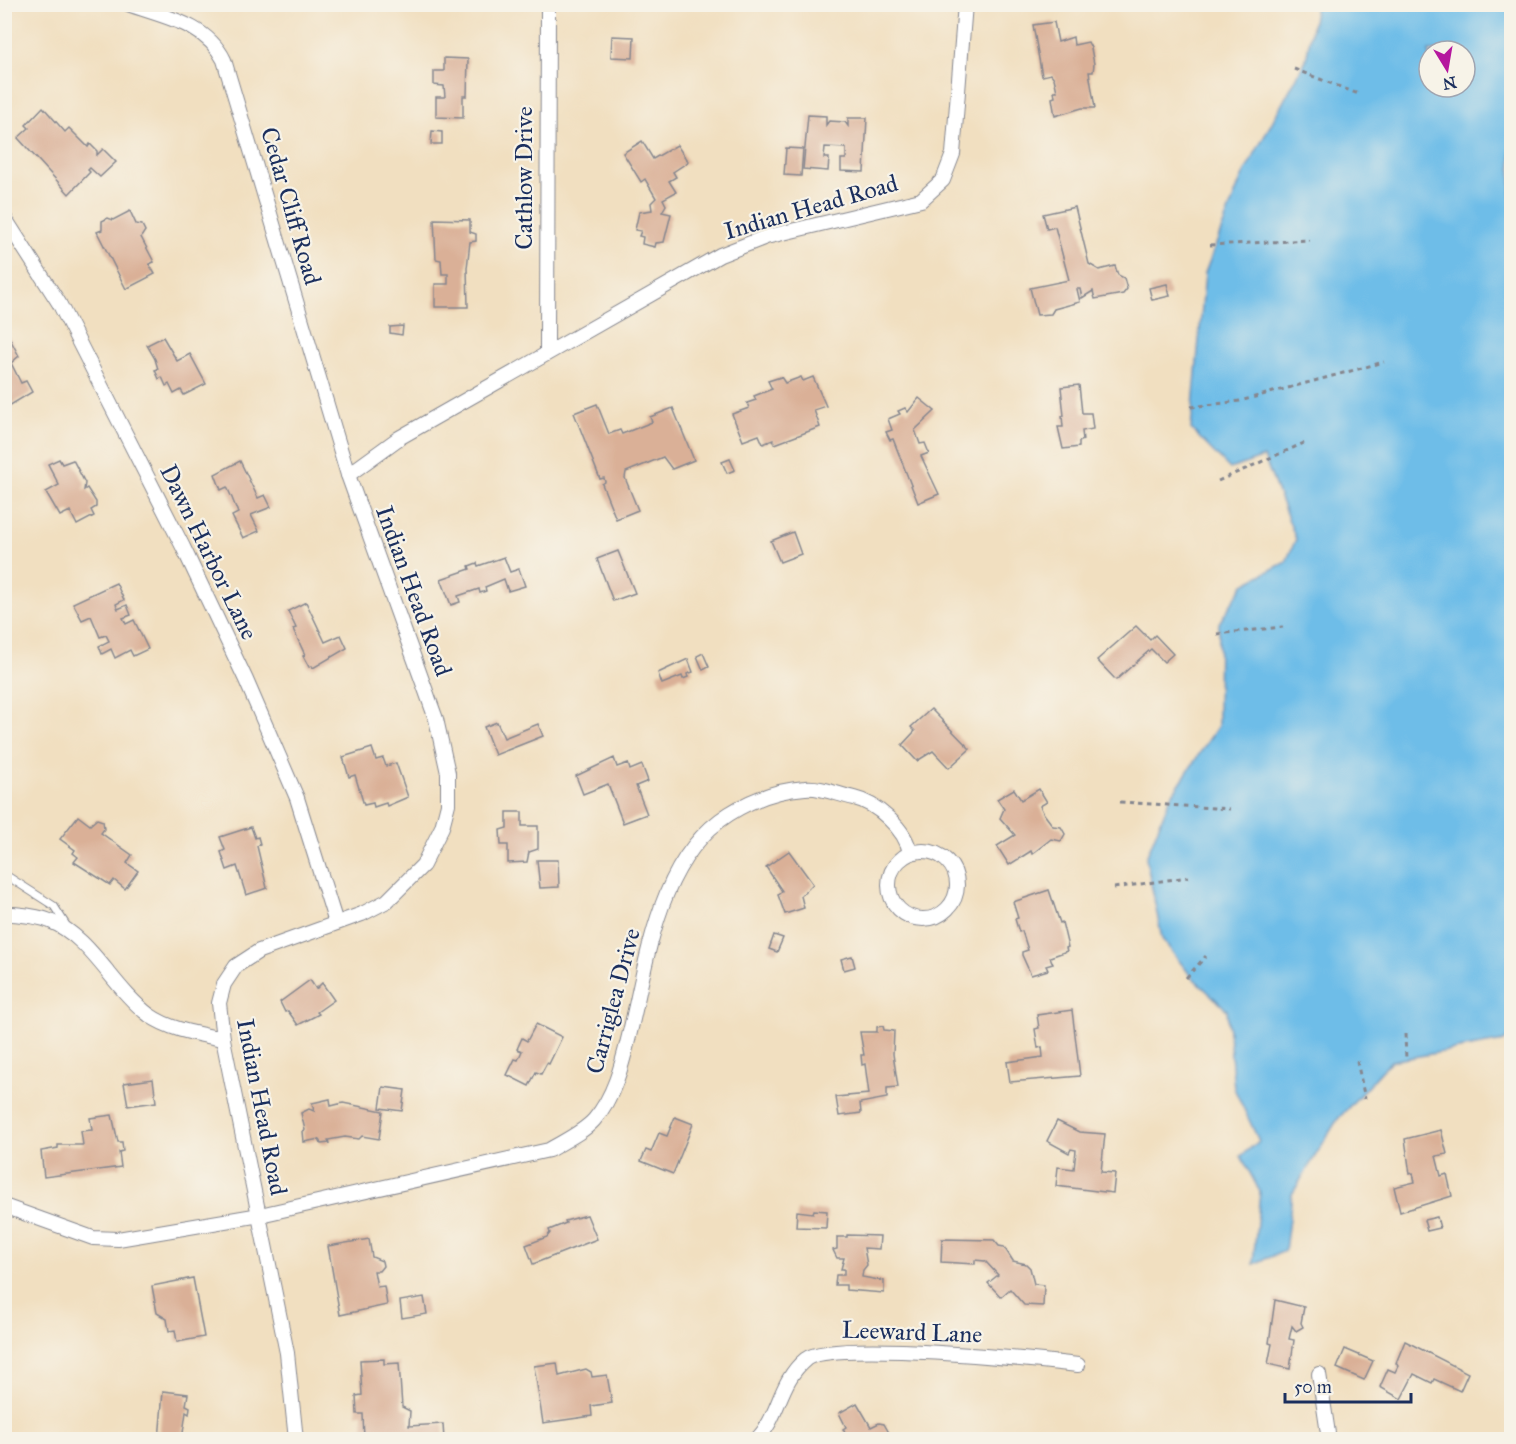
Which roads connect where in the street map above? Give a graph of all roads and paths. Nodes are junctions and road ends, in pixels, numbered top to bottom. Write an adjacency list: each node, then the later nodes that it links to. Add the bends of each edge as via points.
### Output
1 (128, 4): 13 (street, Cedar Cliff Road, via 192,26 218,48 224,60)
2 (548, 4): 9 (street, Cathlow Drive)
3 (965, 4): 9 (street, Indian Head Road, via 953,154 943,180 921,200 766,237 720,255)
4 (1294, 69): 5 (path)
5 (1361, 95)
6 (4, 217): 24 (street, Dawn Harbor Lane, via 59,303 246,680 297,798)
7 (1310, 240): 8 (path)
8 (1210, 245)
9 (548, 352): 13 (street, Indian Head Road, via 399,438)
10 (1384, 362): 11 (path, via 1240,401)
11 (1191, 407)
12 (1304, 443): 14 (path)
13 (348, 475): 24 (street, Indian Head Road, via 436,719 448,773 448,804 433,848 406,884 387,901)
14 (1218, 481)
15 (1283, 627): 16 (path)
16 (1217, 634)
17 (1120, 802): 18 (path)
18 (1230, 809)
19 (910, 853): 19 (street, via 897,861 889,875 888,890 894,905 906,915 920,920 935,917 948,908 956,895 957,880 951,865 940,855 925,850); 34 (street, Carriglea Drive, via 899,829 867,801 807,787 756,799 738,808 692,847 665,893 622,1068 594,1120 549,1150 521,1158)
20 (4, 874): 25 (lane, via 54,906)
21 (1188, 877): 22 (path)
22 (1114, 888)
23 (4, 913): 25 (street, via 49,920)
24 (336, 923): 29 (street, Indian Head Road, via 259,951 236,966 224,984 219,1003)
25 (69, 931): 29 (street, via 149,1015)
26 (1206, 956): 27 (path)
27 (1186, 978)
28 (1405, 1034): 31 (path)
29 (223, 1039): 34 (street, Indian Head Road)
30 (1357, 1060): 32 (path)
31 (1406, 1060)
32 (1365, 1099)
33 (4, 1206): 34 (street, Carriglea Drive, via 93,1238 118,1239)
34 (260, 1215): 37 (street, Indian Head Road, via 287,1353)
35 (1078, 1365): 38 (street, Leeward Lane, via 832,1351 808,1358 795,1370 785,1383 771,1420)
36 (1319, 1374): 39 (street)
37 (296, 1440)
38 (756, 1440)
39 (1329, 1440)

